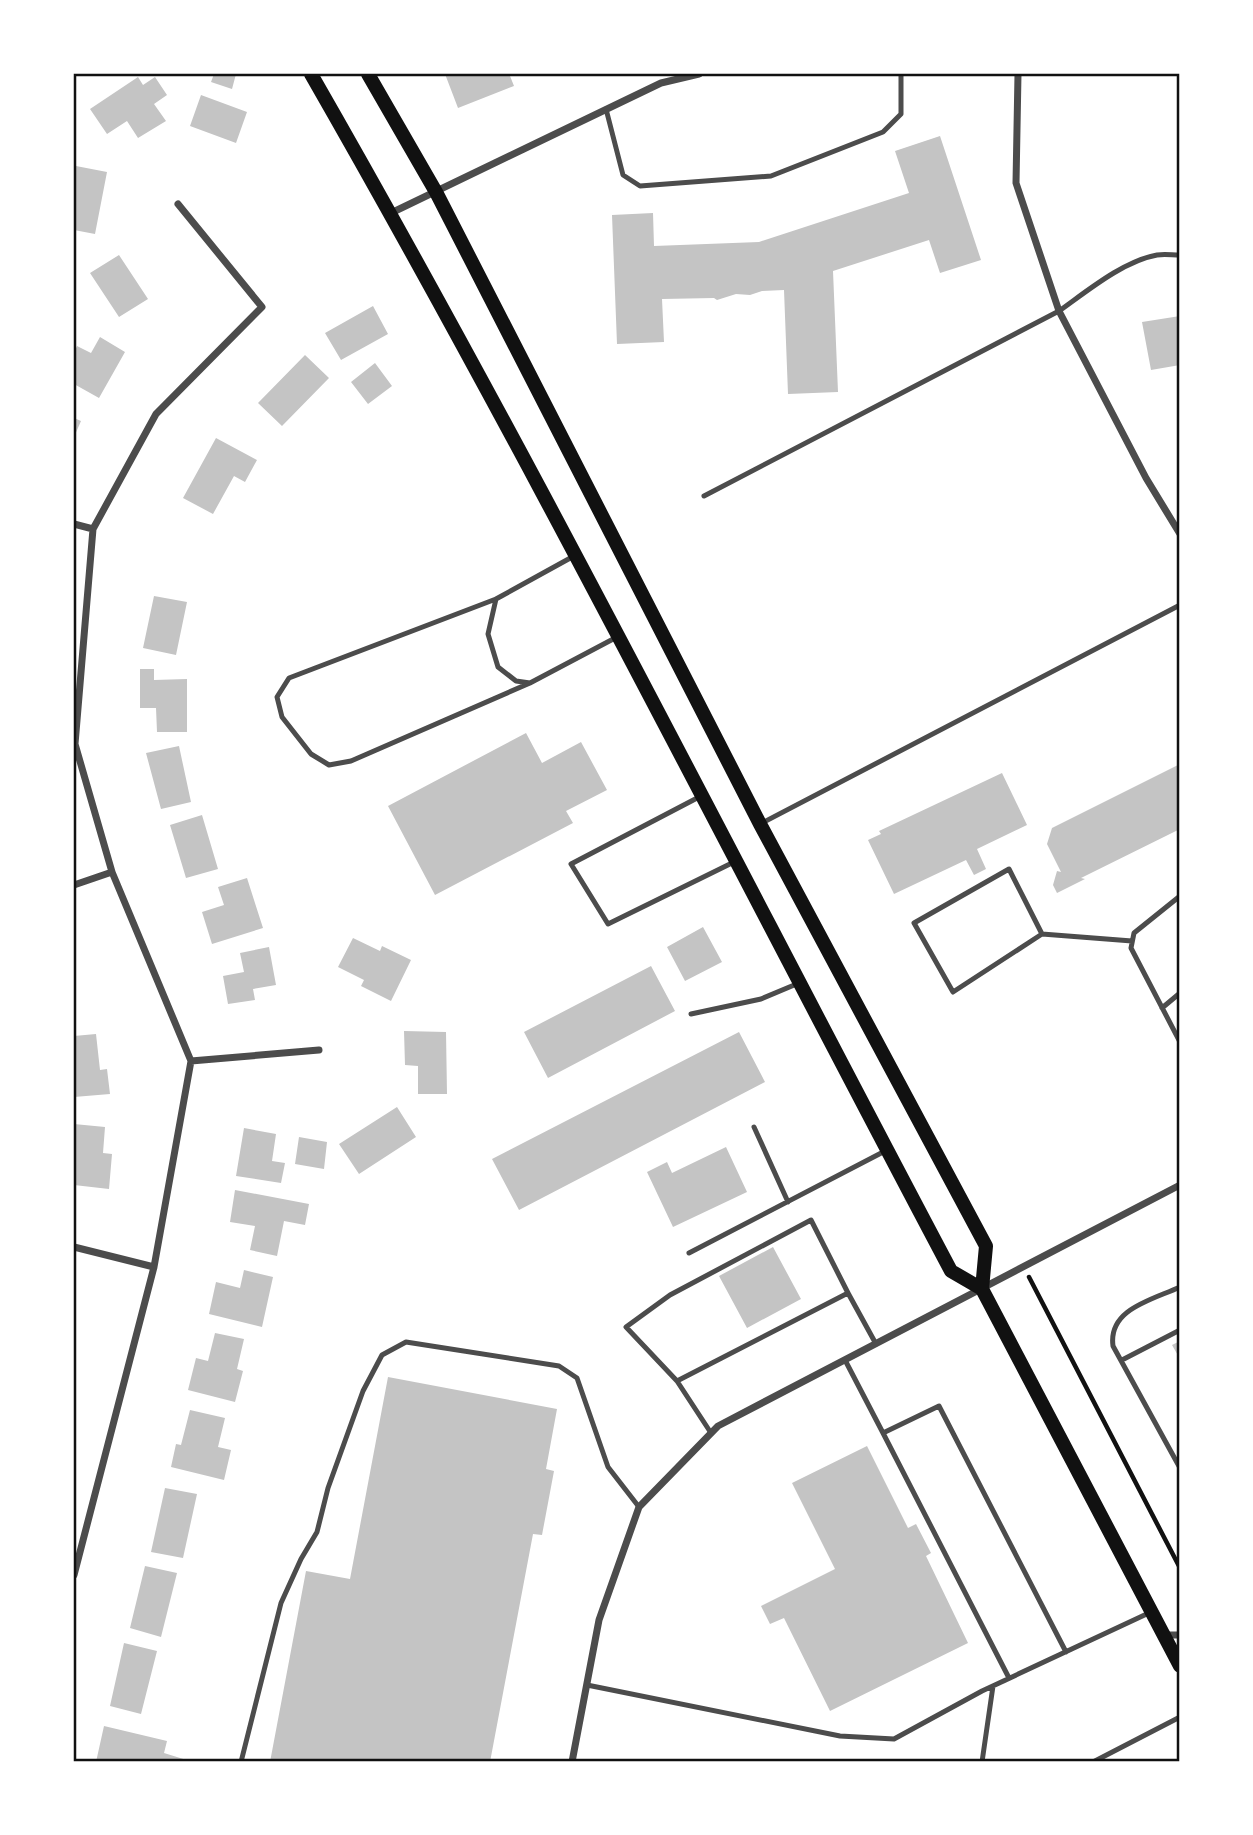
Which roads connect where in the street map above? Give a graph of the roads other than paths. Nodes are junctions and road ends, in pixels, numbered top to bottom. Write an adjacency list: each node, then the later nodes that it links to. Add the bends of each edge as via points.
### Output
1 (311, 74): 11 (main road)
2 (368, 74): 9 (main road)
3 (659, 74): 7 (street)
4 (699, 74): 7 (street)
5 (901, 74): 8 (lane, via 901,114 883,132 771,176 640,186 623,176)
6 (1018, 74): 13 (street, via 1016,183)
7 (661, 83): 8 (street)
8 (606, 109): 9 (street)
9 (436, 192): 11 (street); 24 (main road)
10 (178, 204): 16 (street, via 262,307 156,414)
11 (391, 213): 18 (main road)
12 (1180, 255): 13 (lane, via 1157,255 1126,267)
13 (1059, 311): 14 (lane); 17 (street)
14 (704, 496)
15 (74, 524): 16 (street)
16 (93, 529): 26 (street, via 75,744)
17 (1180, 534)
18 (575, 556): 19 (lane); 21 (main road)
19 (496, 599): 22 (lane, via 488,634 498,667 516,681); 22 (lane, via 289,678 277,697 282,717 311,754 329,765 351,761)
20 (1180, 605): 24 (lane)
21 (617, 637): 22 (lane); 23 (main road)
22 (530, 683)
23 (701, 796): 25 (main road); 25 (lane, via 571,864 608,924)
24 (760, 824): 46 (main road, via 986,1246)
25 (735, 861): 31 (main road)
26 (112, 872): 27 (street); 37 (street)
27 (74, 885)
28 (1180, 896): 30 (lane, via 1134,933)
29 (1042, 934): 29 (lane, via 1009,869 914,923 953,992); 30 (lane)
30 (1132, 942): 33 (lane)
31 (799, 983): 34 (lane, via 761,999); 39 (main road)
32 (1180, 993): 33 (lane)
33 (1162, 1008): 35 (lane)
34 (691, 1014)
35 (1180, 1042)
36 (319, 1050): 37 (street)
37 (191, 1061): 44 (street)
38 (754, 1127): 41 (lane)
39 (887, 1150): 41 (lane); 46 (main road, via 951,1271)
40 (1180, 1185): 46 (street)
41 (788, 1202): 43 (lane)
42 (74, 1247): 44 (street)
43 (689, 1253)
44 (154, 1267): 57 (street)
45 (1180, 1287): 51 (lane, via 1123,1313 1112,1336)
46 (982, 1289): 49 (street); 58 (main road)
47 (848, 1293): 49 (lane); 52 (lane); 52 (lane, via 811,1220 670,1295 626,1327)
48 (1180, 1330): 51 (lane)
49 (876, 1344): 50 (street)
50 (845, 1360): 53 (street); 54 (lane)
51 (1122, 1360): 55 (lane)
52 (677, 1381): 53 (lane)
53 (711, 1433): 56 (street)
54 (883, 1433): 61 (lane, via 939,1406); 63 (lane)
55 (1180, 1468)
56 (639, 1507): 64 (street, via 599,1620); 68 (lane, via 608,1467 577,1378 559,1366 406,1342 382,1355 363,1391 317,1532 281,1603)
57 (74, 1575)
58 (1151, 1612): 59 (main road); 61 (lane)
59 (1163, 1635): 60 (street); 62 (main road)
60 (1180, 1635)
61 (1066, 1651): 63 (lane)
62 (1180, 1667)
63 (1009, 1678): 65 (lane)
64 (587, 1685): 65 (lane, via 840,1736 894,1739); 69 (street)
65 (993, 1686): 70 (lane)
66 (1180, 1717): 67 (lane)
67 (1111, 1754): 71 (lane); 72 (lane)
68 (241, 1762)
69 (572, 1762)
70 (982, 1762)
71 (1093, 1762)
72 (1117, 1762)

